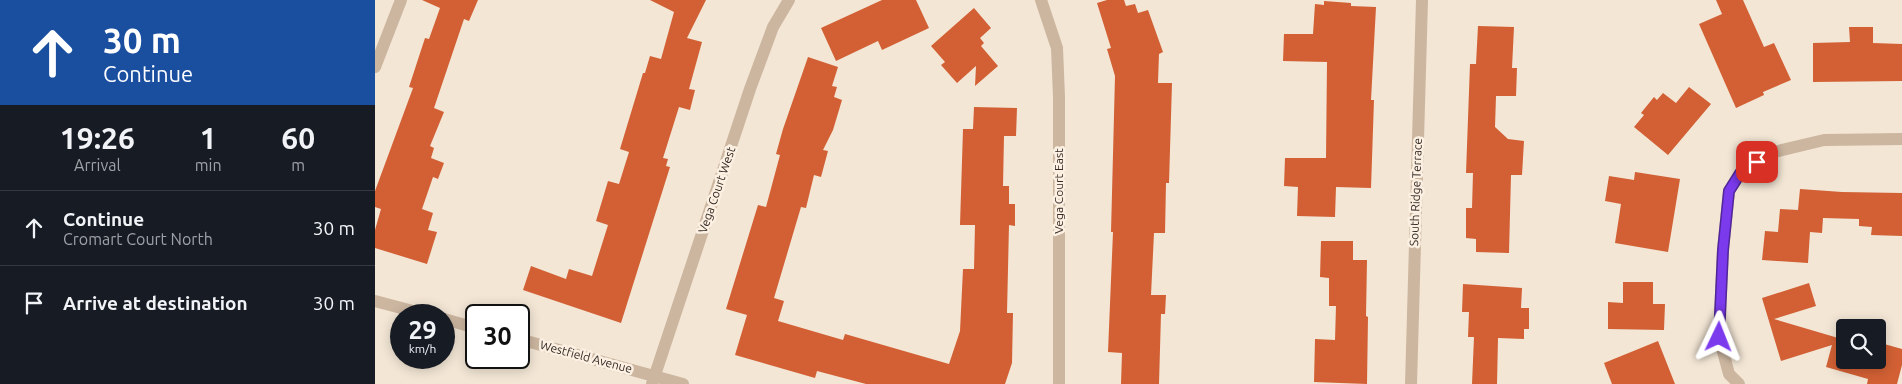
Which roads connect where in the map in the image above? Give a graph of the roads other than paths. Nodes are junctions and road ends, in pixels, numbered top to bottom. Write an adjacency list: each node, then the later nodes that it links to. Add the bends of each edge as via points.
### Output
1 (401, 0): 5 (street)
2 (789, 0): 10 (street, Vega Court West, via 773,27)
3 (1041, 0): 12 (street, Vega Court East, via 1057,48)
4 (1422, 0): 13 (street, South Ridge Terrace)
5 (375, 67)
6 (1902, 139): 14 (street, via 1824,140 1774,152 1741,172 1729,191 1719,337 1729,374)
7 (375, 301): 8 (street)
8 (390, 305)
9 (530, 342): 10 (street, Westfield Avenue)
10 (653, 380): 11 (street, Westfield Avenue)
11 (683, 384)
12 (1059, 384)
13 (1411, 384)
14 (1739, 384)

